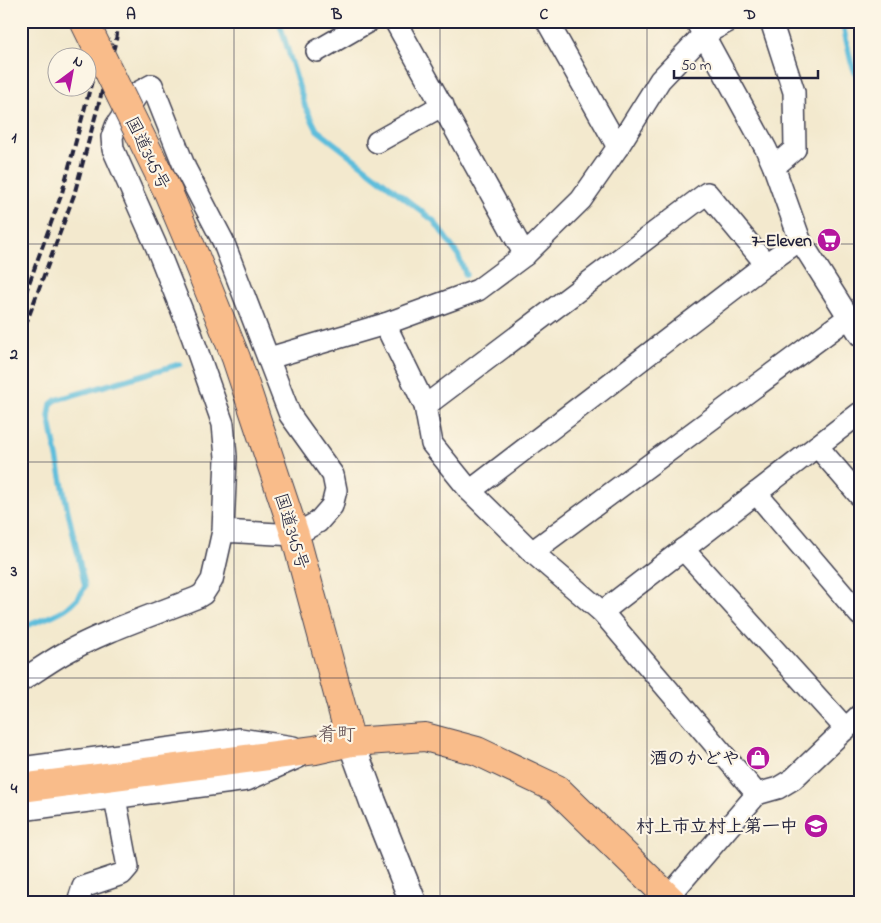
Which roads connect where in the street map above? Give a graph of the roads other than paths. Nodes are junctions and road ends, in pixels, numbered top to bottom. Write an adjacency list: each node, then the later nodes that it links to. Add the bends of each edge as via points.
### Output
1 (84, 21): 27 (main road, 国道345号, bridge, via 168,192 195,256 236,358)
2 (369, 21): 8 (street)
3 (395, 21): 9 (street)
4 (547, 21): 11 (street)
5 (729, 21): 7 (street)
6 (771, 21): 12 (street, via 794,92 794,149)
7 (700, 28): 11 (street, via 660,80); 12 (street)
8 (317, 51)
9 (443, 106): 10 (street); 14 (street)
10 (376, 142)
11 (618, 147): 14 (street, via 581,200)
12 (774, 167): 13 (street)
13 (800, 240): 15 (street); 16 (street)
14 (525, 254): 17 (street, via 478,290)
15 (766, 264): 20 (street, via 707,193); 23 (street)
16 (849, 317): 18 (street); 29 (street)
17 (385, 324): 19 (street); 20 (street)
18 (860, 335)
19 (268, 358): 26 (street, via 223,240 185,168 152,85 139,92 116,126 112,137 113,150 157,248 223,424 226,457); 27 (street, via 290,415 333,475 336,490 332,506 318,522)
20 (425, 406): 23 (street, via 432,444)
21 (860, 412): 22 (street)
22 (817, 446): 24 (street); 25 (street)
23 (470, 491): 29 (street)
24 (756, 493): 28 (street); 31 (street)
25 (860, 496)
26 (223, 531): 27 (street); 32 (street, via 212,580 203,594 78,647)
27 (295, 535): 34 (main road, 国道345号)
28 (683, 549): 30 (street); 33 (street)
29 (532, 552): 30 (street)
30 (602, 612): 38 (street)
31 (860, 615)
32 (21, 681)
33 (853, 722): 38 (street, via 793,779 778,788)
34 (351, 742): 35 (main road); 41 (main road, via 425,737 478,751 557,789); 43 (street)
35 (315, 750): 36 (street, via 240,739); 37 (main road); 39 (street, via 247,780)
36 (21, 768)
37 (21, 788)
38 (756, 794): 41 (street)
39 (114, 798): 40 (street); 42 (street, via 128,867 122,874 83,887)
40 (21, 810)
41 (668, 900)
42 (80, 902)
43 (414, 902)

